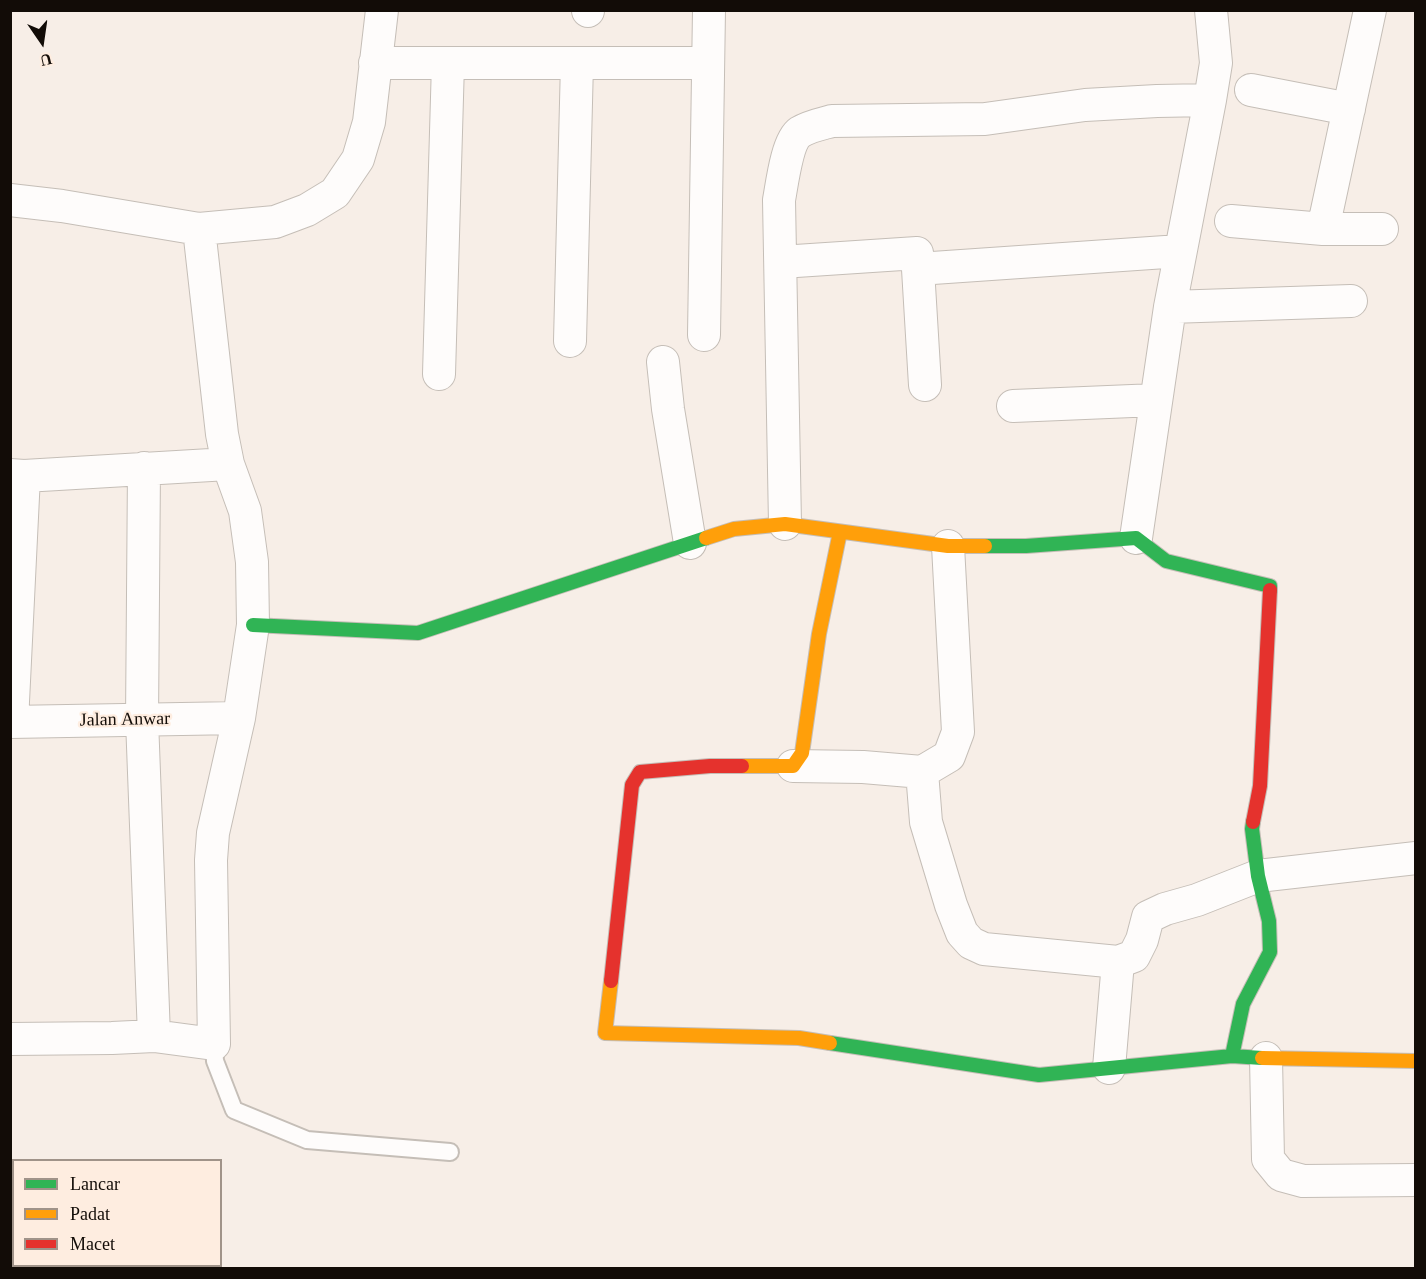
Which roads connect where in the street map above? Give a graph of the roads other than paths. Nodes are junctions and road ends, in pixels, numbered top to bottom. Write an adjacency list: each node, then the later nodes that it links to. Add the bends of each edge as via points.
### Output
1 (382, 10): 5 (street)
2 (709, 10): 8 (street)
3 (1211, 10): 10 (street, via 1216,63)
4 (1370, 10): 11 (street)
5 (375, 63): 6 (street); 14 (street, via 369,122 358,159 335,193 275,222)
6 (448, 63): 7 (street); 25 (street)
7 (577, 63): 8 (street); 23 (street)
8 (708, 63): 22 (street)
9 (1251, 90): 11 (street)
10 (1210, 100): 17 (street); 32 (street, via 1085,105 985,119 832,121 798,133 789,151 779,200)
11 (1349, 109): 15 (street)
12 (10, 200): 14 (street)
13 (1231, 221): 15 (street)
14 (199, 229): 29 (street)
15 (1323, 229): 16 (street)
16 (1382, 229)
17 (1180, 251): 19 (street); 21 (street)
18 (796, 261): 19 (street, via 917,253)
19 (918, 269): 26 (street)
20 (1351, 301): 21 (street)
21 (1170, 307): 27 (street)
22 (704, 335)
23 (570, 341)
24 (663, 362): 35 (street)
25 (439, 374)
26 (926, 385)
27 (1156, 400): 28 (street); 34 (street)
28 (1012, 406)
29 (228, 464): 30 (street); 37 (street, via 245,511 252,562)
30 (144, 468): 31 (street); 39 (street)
31 (17, 476): 40 (street)
32 (785, 524): 33 (street); 35 (street, via 734,529)
33 (840, 532): 36 (street); 41 (street, via 819,634 802,753)
34 (1136, 538): 36 (street, via 1026,546); 44 (street, via 1166,561 1270,586 1260,786 1252,829)
35 (690, 543): 37 (street, via 418,633)
36 (948, 546): 42 (street, via 958,732 949,756)
37 (252, 626): 38 (street)
38 (239, 718): 39 (street, Jalan Anwar); 48 (street, via 213,833)
39 (142, 720): 40 (street, Jalan Anwar); 46 (street)
40 (11, 722)
41 (793, 766): 42 (street); 52 (street, via 710,765 640,772 632,785 604,1033 799,1038 1039,1075)
42 (922, 772): 45 (street, via 926,822 951,905 962,933 971,943 984,949)
43 (1416, 858): 44 (street)
44 (1258, 876): 45 (street, via 1148,917 1134,956); 49 (street, via 1269,921 1270,952 1244,1004)
45 (1118, 962): 52 (street)
46 (154, 1036): 47 (street); 48 (street)
47 (10, 1038)
48 (214, 1044): 53 (lane, via 215,1061 234,1110 307,1140)
49 (1232, 1056): 50 (street); 52 (street)
50 (1266, 1058): 51 (street); 54 (street, via 1268,1159 1281,1175 1303,1181)
51 (1416, 1061)
52 (1109, 1068)
53 (450, 1152)
54 (1416, 1180)

